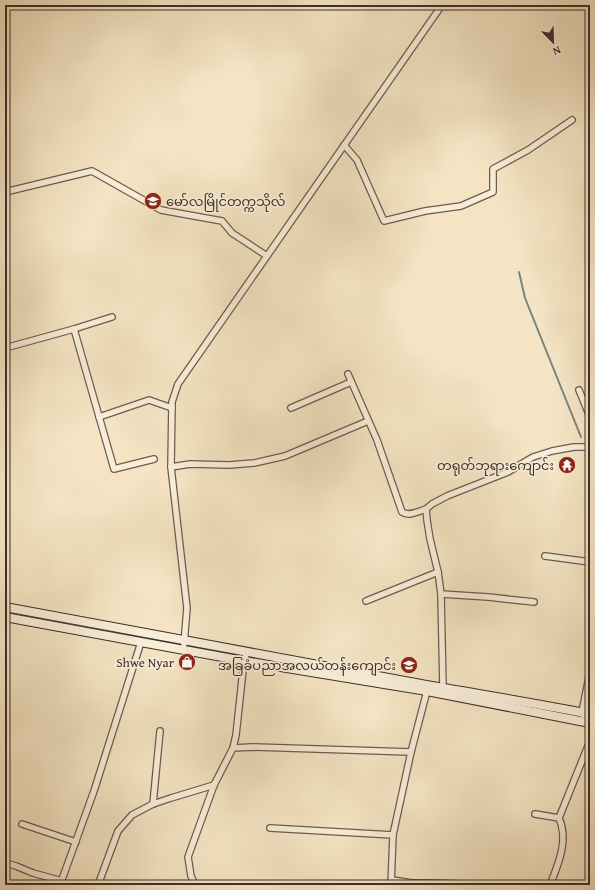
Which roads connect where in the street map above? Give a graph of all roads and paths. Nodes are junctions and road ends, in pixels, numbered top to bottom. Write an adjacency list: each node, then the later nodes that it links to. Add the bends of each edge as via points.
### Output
1 (442, 5): 3 (street)
2 (572, 120): 3 (street, via 528,150 493,168 493,192 461,206 384,220 357,160)
3 (344, 145): 5 (street)
4 (5, 192): 5 (street, via 92,171 161,210 222,222 232,233)
5 (267, 256): 12 (street, via 178,384)
6 (112, 317): 7 (street)
7 (74, 329): 8 (street); 14 (street)
8 (5, 348)
9 (348, 374): 10 (street)
10 (351, 382): 13 (street); 16 (street)
11 (579, 390): 15 (street)
12 (172, 408): 14 (street, via 149,400); 19 (street)
13 (291, 408)
14 (99, 417): 18 (street, via 114,469)
15 (590, 417)
16 (368, 421): 19 (street, via 285,456 254,463 190,464); 20 (street, via 402,512 408,515)
17 (590, 447): 20 (street, via 574,447 533,457 508,472 447,496)
18 (154, 459)
19 (171, 467): 29 (street, via 187,608)
20 (426, 509): 23 (street, via 426,520)
21 (545, 556): 22 (street)
22 (590, 562)
23 (438, 572): 24 (street); 25 (street)
24 (442, 594): 26 (street); 35 (street)
25 (366, 600)
26 (534, 602)
27 (5, 607): 29 (main road)
28 (5, 617): 30 (main road)
29 (184, 641): 31 (street); 32 (main road)
30 (141, 642): 31 (main road); 49 (street)
31 (183, 650): 33 (main road)
32 (247, 651): 33 (street); 35 (main road)
33 (244, 661): 36 (main road); 40 (street)
34 (590, 672): 37 (street)
35 (443, 688): 37 (main road)
36 (427, 691): 37 (main road); 41 (street)
37 (586, 717)
38 (160, 731): 43 (street)
39 (590, 741): 45 (street)
40 (233, 748): 41 (street); 42 (street)
41 (411, 752): 48 (street)
42 (214, 785): 43 (street); 54 (street, via 188,857)
43 (153, 804): 53 (street, via 132,815 118,831)
44 (535, 814): 45 (street)
45 (559, 818): 56 (street, via 563,833 562,851)
46 (22, 824): 49 (street)
47 (270, 828): 48 (street)
48 (393, 835): 52 (street)
49 (76, 842): 51 (street)
50 (5, 863): 51 (street)
51 (61, 883)
52 (391, 883): 55 (street)
53 (98, 885)
54 (194, 885)
55 (485, 885)
56 (550, 885)

